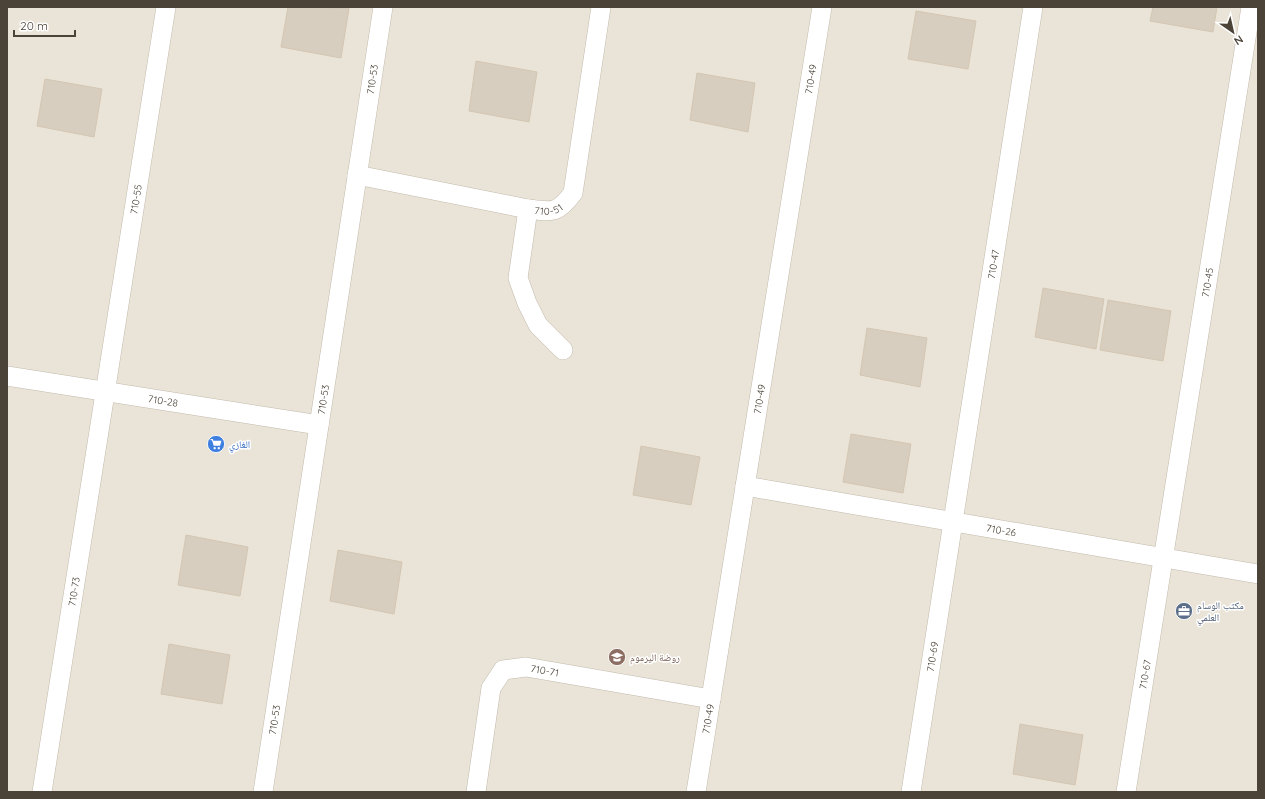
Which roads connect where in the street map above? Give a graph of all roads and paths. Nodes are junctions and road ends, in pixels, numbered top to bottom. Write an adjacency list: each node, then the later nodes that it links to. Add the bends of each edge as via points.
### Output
1 (166, 7): 11 (street, 710-55)
2 (382, 7): 7 (street, 710-53)
3 (601, 7): 8 (street, 710-51, via 573,194 563,207 549,211)
4 (822, 7): 13 (street, 710-49)
5 (1033, 7): 14 (street, 710-47)
6 (1251, 7): 15 (street, 710-45)
7 (357, 175): 8 (street, 710-51); 12 (street, 710-53)
8 (528, 209): 9 (street, via 518,278 538,324)
9 (563, 350)
10 (7, 376): 11 (street, 710-28)
11 (106, 392): 12 (street, 710-28); 18 (street, 710-73)
12 (319, 425): 19 (street, 710-53)
13 (745, 486): 14 (street, 710-26); 17 (street, 710-49)
14 (953, 522): 15 (street, 710-26); 22 (street, 710-69)
15 (1164, 558): 16 (street, 710-26); 23 (street, 710-67)
16 (1258, 574)
17 (711, 699): 20 (street, 710-71, via 526,667 503,670 491,688); 21 (street, 710-49)
18 (42, 792)
19 (263, 792)
20 (476, 792)
21 (696, 792)
22 (912, 792)
23 (1126, 792)

